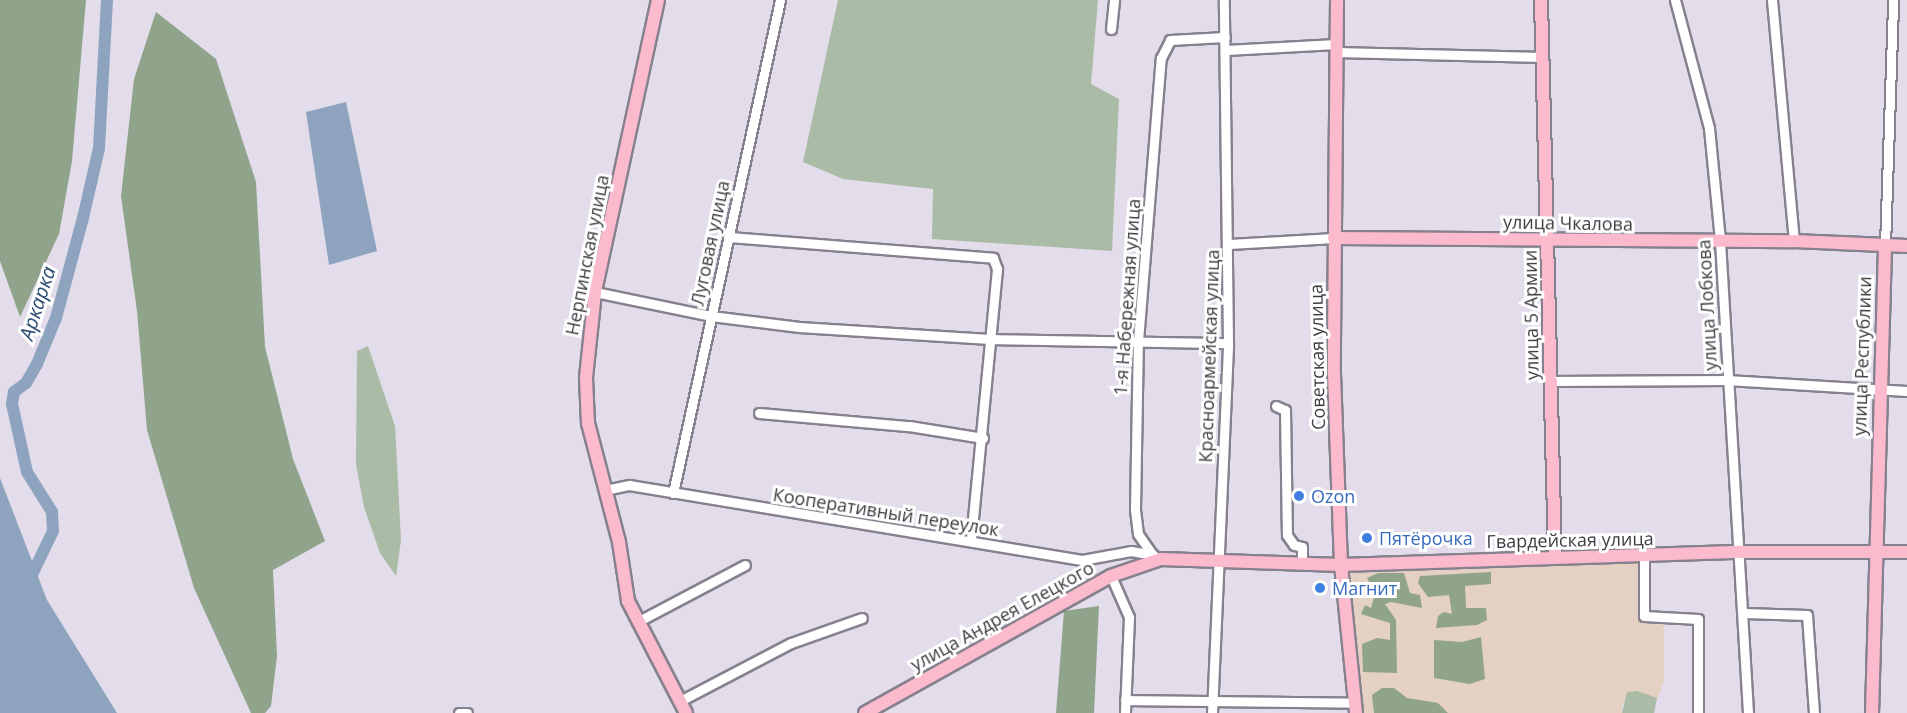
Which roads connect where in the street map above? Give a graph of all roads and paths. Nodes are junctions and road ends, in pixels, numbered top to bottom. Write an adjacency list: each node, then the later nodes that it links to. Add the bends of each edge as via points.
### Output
1 (658, 0): 23 (main road, Нерпинская улица)
2 (780, 0): 15 (street, Луговая улица)
3 (1114, 0): 10 (street)
4 (1224, 0): 11 (street, Красноармейская улица)
5 (1336, 0): 12 (main road, Советская улица)
6 (1541, 0): 14 (main road, улица 5 Армии)
7 (1675, 0): 18 (street, улица Лобкова, via 1709,128)
8 (1772, 0): 19 (street)
9 (1893, 0): 21 (street, улица Республики)
10 (1112, 29)
11 (1226, 38): 13 (street, Красноармейская улица); 26 (street, 1-я Набережная улица, via 1170,40 1161,58)
12 (1336, 48): 13 (street); 14 (street); 16 (main road, Советская улица)
13 (1226, 50): 20 (street, Красноармейская улица)
14 (1543, 57): 17 (main road, улица 5 Армии)
15 (729, 237): 24 (street, Луговая улица); 25 (street, via 993,258 997,269)
16 (1334, 238): 17 (main road, улица Чкалова); 20 (street, улица Чкалова); 47 (main road, Советская улица)
17 (1548, 240): 18 (main road, улица Чкалова); 29 (main road, улица 5 Армии)
18 (1720, 241): 19 (main road, улица Чкалова); 28 (street, улица Лобкова)
19 (1794, 241): 21 (main road, улица Чкалова)
20 (1229, 244): 27 (street, Красноармейская улица)
21 (1885, 246): 22 (main road, улица Чкалова); 30 (main road, улица Республики)
22 (1907, 246)
23 (595, 292): 24 (street); 35 (main road, Нерпинская улица, via 586,378 588,423)
24 (711, 316): 25 (street, via 799,327); 36 (street, Луговая улица)
25 (990, 339): 26 (street); 34 (street)
26 (1138, 341): 27 (street); 41 (street, 1-я Набережная улица, via 1135,509 1138,534)
27 (1228, 343): 44 (street, Красноармейская улица)
28 (1727, 380): 29 (street); 30 (street); 39 (street, улица Лобкова)
29 (1551, 381): 42 (main road, улица 5 Армии)
30 (1878, 389): 31 (street); 38 (main road, улица Республики)
31 (1907, 392)
32 (1276, 406): 45 (street, Советская улица, via 1285,410 1287,535 1294,545 1302,547)
33 (759, 413): 34 (street, via 909,426)
34 (983, 438): 37 (street)
35 (605, 490): 36 (street, Кооперативный переулок, via 629,485); 51 (main road, Нерпинская улица, via 628,601)
36 (673, 493): 37 (street, Кооперативный переулок)
37 (971, 541): 41 (street, Кооперативный переулок, via 1082,560 1131,551)
38 (1874, 551): 39 (main road, Гвардейская улица); 40 (main road, Гвардейская улица); 65 (main road, улица Республики)
39 (1741, 552): 43 (main road, Гвардейская улица); 49 (street, улица Лобкова)
40 (1907, 552)
41 (1157, 556): 44 (main road, Гвардейская улица); 48 (main road, улица Андрея Елецкого)
42 (1555, 557): 43 (main road, Гвардейская улица); 47 (main road, Гвардейская улица)
43 (1644, 557): 62 (street, via 1644,616 1698,619)
44 (1217, 560): 45 (main road, Гвардейская улица); 54 (street, Красноармейская улица)
45 (1302, 564): 47 (main road, Гвардейская улица)
46 (745, 565): 51 (street)
47 (1341, 565): 55 (main road, Советская улица)
48 (1111, 576): 52 (street, via 1129,617); 59 (main road, улица Андрея Елецкого)
49 (1744, 613): 63 (street, улица Лобкова); 64 (street, via 1807,615)
50 (862, 618): 53 (street, via 771,652)
51 (637, 622): 53 (main road, Нерпинская улица)
52 (1125, 700): 54 (street); 60 (street)
53 (680, 701): 58 (main road, Нерпинская улица)
54 (1212, 702): 55 (street); 61 (street, Красноармейская улица)
55 (1355, 708)
56 (459, 713): 57 (street)
57 (467, 713)
58 (686, 713)
59 (865, 713)
60 (1125, 713)
61 (1212, 713)
62 (1698, 713)
63 (1748, 713)
64 (1814, 713)
65 (1872, 713)

